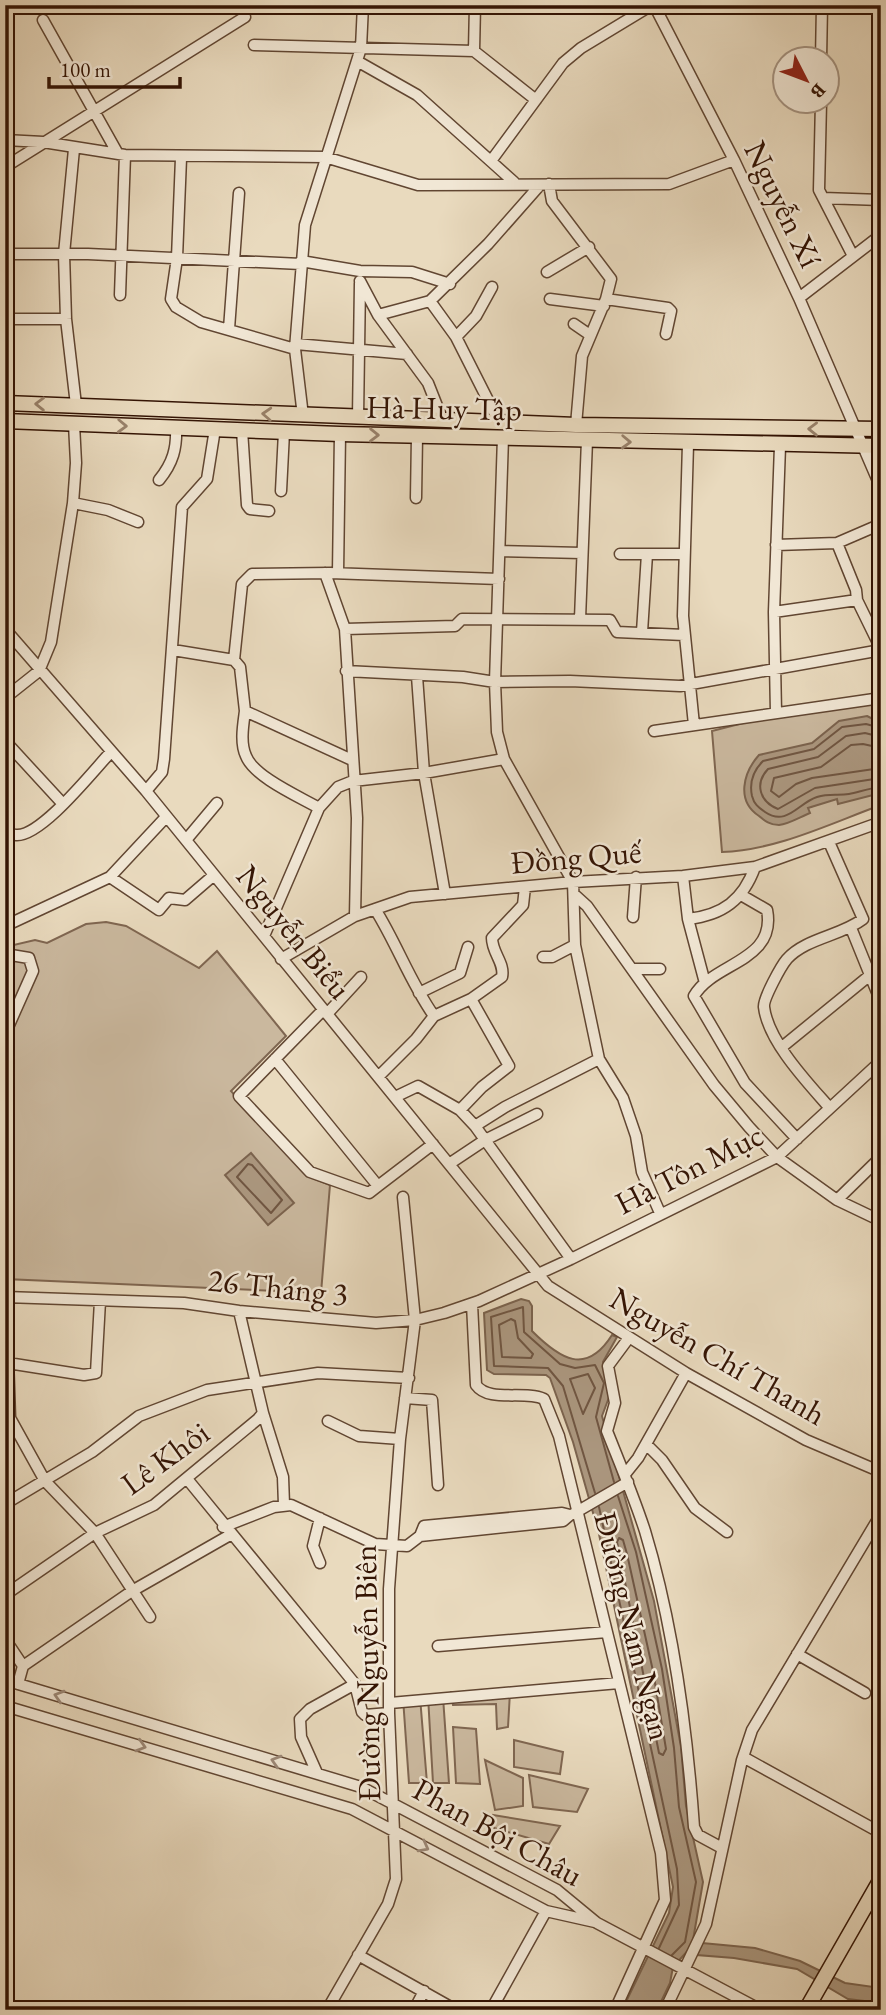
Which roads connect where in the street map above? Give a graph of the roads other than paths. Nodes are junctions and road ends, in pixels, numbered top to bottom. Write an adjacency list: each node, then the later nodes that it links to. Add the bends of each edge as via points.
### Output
1 (363, 5): 9 (street)
2 (475, 5): 10 (street)
3 (653, 5): 12 (street, via 581,48 563,63); 21 (street, Nguyễn Xí)
4 (822, 5): 8 (street)
5 (245, 17): 13 (street)
6 (43, 20): 13 (street)
7 (254, 45): 9 (street)
8 (821, 46)
9 (361, 48): 10 (street); 11 (street)
10 (474, 51): 12 (street)
11 (356, 61): 19 (street); 22 (street, via 417,95)
12 (536, 100): 22 (street)
13 (95, 109): 16 (street); 18 (street)
14 (821, 116): 27 (street, via 819,190)
15 (5, 140): 16 (street)
16 (43, 142): 17 (street); 23 (street)
17 (74, 149): 18 (street); 32 (street)
18 (122, 155): 20 (street); 33 (street)
19 (325, 157): 20 (street); 24 (street, via 418,185); 37 (street, via 305,225)
20 (181, 158): 35 (street)
21 (734, 160): 25 (street, via 669,184); 43 (street, Nguyễn Xí)
22 (491, 161): 24 (street)
23 (5, 167)
24 (514, 182): 25 (street)
25 (545, 184): 30 (street, via 552,201); 40 (street)
26 (239, 193): 36 (street)
27 (823, 198): 28 (street); 34 (street)
28 (881, 200)
29 (881, 236): 34 (street)
30 (589, 247): 38 (street); 46 (street, via 611,279)
31 (5, 254): 32 (street)
32 (64, 254): 33 (street); 49 (street)
33 (123, 256): 35 (street); 42 (street)
34 (853, 256): 43 (street)
35 (177, 258): 36 (street); 51 (street, via 171,299 176,307 201,322)
36 (234, 260): 37 (street); 51 (street)
37 (301, 263): 39 (street); 55 (street)
38 (547, 272)
39 (360, 276): 40 (street, via 412,272); 47 (street); 56 (street)
40 (450, 284): 45 (street)
41 (492, 287): 54 (street, via 476,316)
42 (120, 295)
43 (799, 298): 71 (street, Nguyễn Xí)
44 (550, 299): 46 (street)
45 (430, 301): 47 (street); 54 (street)
46 (605, 303): 52 (street, via 668,308); 53 (street)
47 (378, 315): 57 (street)
48 (5, 319): 49 (street)
49 (66, 319): 59 (street)
50 (574, 324): 53 (street)
51 (229, 329): 55 (street)
52 (666, 334)
53 (590, 335): 66 (street, via 578,375)
54 (456, 338): 64 (street)
55 (296, 346): 56 (street); 60 (street)
56 (358, 349): 57 (street); 61 (street)
57 (407, 354): 63 (street, via 428,383)
58 (5, 403): 59 (main road, Hà Huy Tập, one-way to 58)
59 (76, 405): 60 (main road, Hà Huy Tập, one-way to 59)
60 (303, 416): 61 (main road, Hà Huy Tập)
61 (358, 417): 63 (main road, Hà Huy Tập)
62 (5, 421): 65 (main road, Hà Huy Tập)
63 (443, 421): 64 (main road, Hà Huy Tập)
64 (499, 422): 66 (main road, Hà Huy Tập); 75 (main road)
65 (74, 424): 67 (main road, Hà Huy Tập, one-way to 67); 85 (street)
66 (576, 425): 71 (main road, Hà Huy Tập, one-way to 66)
67 (176, 427): 68 (main road, Hà Huy Tập); 81 (street, via 170,466)
68 (215, 429): 70 (main road, Hà Huy Tập); 108 (street, via 207,479 182,507)
69 (881, 429): 71 (main road, Hà Huy Tập)
70 (242, 430): 72 (main road, Hà Huy Tập); 86 (street, via 247,505)
71 (857, 430): 80 (street, Nguyễn Xí)
72 (285, 432): 73 (main road, Hà Huy Tập); 83 (street)
73 (340, 434): 74 (main road, Hà Huy Tập, one-way to 74); 97 (street)
74 (417, 436): 75 (main road, Hà Huy Tập); 84 (street)
75 (503, 437): 76 (main road, Hà Huy Tập); 91 (street)
76 (587, 440): 77 (main road, Hà Huy Tập, one-way to 77); 92 (street)
77 (688, 444): 78 (main road, Hà Huy Tập); 95 (street)
78 (780, 446): 80 (main road, Hà Huy Tập); 90 (street)
79 (881, 446): 80 (main road, Hà Huy Tập)
80 (865, 447): 82 (street, Nguyễn Xí)
81 (159, 480)
82 (881, 488)
83 (281, 491)
84 (416, 498)
85 (73, 503): 87 (street); 111 (street, via 51,642)
86 (269, 510)
87 (138, 522)
88 (881, 524): 89 (street)
89 (837, 543): 90 (street); 99 (street)
90 (776, 545): 100 (street)
91 (500, 551): 92 (street); 98 (street)
92 (582, 553): 102 (street)
93 (620, 554): 94 (street)
94 (647, 554): 95 (street); 105 (street)
95 (683, 554): 106 (street)
96 (325, 573): 97 (street); 104 (street); 109 (street, via 252,573 245,578)
97 (338, 573): 98 (street)
98 (499, 579): 101 (street)
99 (857, 600): 100 (street); 107 (street)
100 (774, 612): 110 (street)
101 (498, 617): 102 (street); 104 (street, via 462,619 455,626); 114 (street)
102 (580, 619): 105 (street, via 610,620 614,631)
103 (5, 629): 111 (street, Nguyễn Biểu)
104 (345, 629): 112 (street)
105 (642, 632): 106 (street)
106 (684, 635): 115 (street)
107 (881, 649): 110 (street, via 844,659)
108 (173, 650): 109 (street); 128 (street, via 162,772)
109 (234, 660): 118 (street, via 240,667)
110 (773, 667): 115 (street); 119 (street)
111 (39, 671): 116 (street); 123 (street, Nguyễn Biểu)
112 (346, 671): 113 (street); 125 (street)
113 (417, 676): 114 (street); 126 (street)
114 (495, 682): 115 (street); 124 (street)
115 (690, 683): 120 (street)
116 (5, 698)
117 (881, 698): 119 (street)
118 (244, 712): 125 (street); 131 (street, via 246,758 271,781)
119 (776, 713): 120 (street)
120 (694, 725): 121 (street)
121 (654, 731)
122 (5, 741): 130 (street)
123 (110, 753): 128 (street, Nguyễn Biểu); 130 (street)
124 (503, 759): 126 (street); 142 (street)
125 (352, 760): 127 (street)
126 (424, 773): 127 (street); 144 (street)
127 (353, 781): 131 (street, via 338,787); 148 (street)
128 (146, 791): 132 (street, Nguyễn Biểu)
129 (217, 803): 135 (street)
130 (63, 804): 134 (street, via 28,832 16,836)
131 (319, 808): 153 (street)
132 (166, 817): 135 (street, Nguyễn Biểu); 140 (street)
133 (881, 822): 136 (street, Đồng Quế)
134 (5, 831)
135 (186, 840): 138 (street, Nguyễn Biểu)
136 (829, 842): 137 (street, Đồng Quế); 152 (street, via 863,919)
137 (755, 867): 139 (street, Đồng Quế); 145 (street)
138 (214, 875): 140 (street, via 185,900 169,898 159,910); 153 (street, Nguyễn Biểu)
139 (683, 876): 141 (street, Đồng Quế); 150 (street)
140 (110, 877): 151 (street)
141 (636, 877): 142 (street, Đồng Quế); 149 (street)
142 (573, 882): 143 (street, Đồng Quế); 146 (street)
143 (525, 887): 144 (street, Đồng Quế); 165 (street, via 523,905 492,938 504,969 502,977)
144 (445, 894): 147 (street, Đồng Quế, via 410,897)
145 (741, 895): 150 (street, via 711,916); 163 (street, via 767,910 767,932 740,963)
146 (576, 896): 154 (street); 159 (street)
147 (375, 909): 148 (street, Đồng Quế); 164 (street)
148 (355, 916): 158 (street, Đồng Quế)
149 (633, 917)
150 (688, 919): 163 (street)
151 (5, 926)
152 (851, 928): 161 (street); 170 (street, via 821,938 787,959 764,1007)
153 (264, 936): 158 (street, Nguyễn Biểu)
154 (575, 945): 157 (street); 172 (street)
155 (468, 947): 164 (street, via 460,973)
156 (5, 954): 169 (street, via 29,958 33,971)
157 (543, 957)
158 (281, 959): 167 (street, Nguyễn Biểu)
159 (632, 969): 160 (street); 183 (street, via 714,1085)
160 (660, 970)
161 (875, 975): 166 (street); 170 (street)
162 (361, 977): 167 (street)
163 (705, 983): 180 (street, via 694,996 701,1011 745,1083)
164 (419, 993): 168 (street)
165 (471, 999): 168 (street); 177 (street, via 509,1066)
166 (881, 1002)
167 (325, 1012): 171 (street); 174 (street, Nguyễn Biểu)
168 (434, 1016): 174 (street)
169 (5, 1034)
170 (782, 1047): 176 (street)
171 (275, 1059): 188 (street); 188 (street, via 239,1096 310,1172 355,1191 369,1193)
172 (599, 1059): 179 (street); 191 (street, via 623,1098 642,1172)
173 (881, 1062): 176 (street, Hà Tôn Mục)
174 (379, 1076): 175 (street, Nguyễn Biểu)
175 (396, 1097): 177 (street, via 418,1086); 182 (street, Nguyễn Biểu)
176 (828, 1106): 180 (street, Hà Tôn Mục)
177 (460, 1110): 179 (street)
178 (537, 1114): 181 (street)
179 (475, 1126): 181 (street)
180 (797, 1139): 183 (street, Hà Tôn Mục)
181 (485, 1140): 185 (street); 193 (street)
182 (433, 1144): 185 (street, Nguyễn Biểu); 188 (street)
183 (777, 1157): 190 (street); 191 (street, Hà Tôn Mục)
184 (881, 1157): 187 (street)
185 (449, 1164): 194 (street, Nguyễn Biểu)
186 (881, 1166): 187 (street)
187 (863, 1174): 190 (street)
188 (378, 1186)
189 (403, 1197): 199 (street, Đường Nguyễn Biên)
190 (837, 1200): 192 (street)
191 (660, 1213): 193 (street, Hà Tôn Mục)
192 (881, 1221)
193 (571, 1259): 194 (street, Hà Tôn Mục)
194 (537, 1273): 197 (street, 26 Tháng 3); 200 (street, Nguyễn Chí Thanh, via 548,1286)
195 (6, 1297): 196 (street, 26 Tháng 3); 201 (street)
196 (100, 1301): 198 (street, 26 Tháng 3, via 184,1303); 201 (street, via 96,1373)
197 (472, 1304): 199 (street, 26 Tháng 3); 219 (street, Đường Nam Ngạn, via 476,1385 488,1394 533,1394 544,1399 559,1436)
198 (239, 1311): 199 (street, 26 Tháng 3, via 376,1323); 205 (street)
199 (415, 1320): 203 (street, Đường Nguyễn Biên)
200 (628, 1339): 202 (street, Nguyễn Chí Thanh); 214 (street, via 608,1366 615,1403 607,1431)
201 (8, 1363): 204 (street)
202 (686, 1373): 211 (street); 212 (street, Nguyễn Chí Thanh, via 806,1440)
203 (409, 1378): 205 (street, via 318,1373); 206 (street, Đường Nguyễn Biên)
204 (7, 1382): 208 (street)
205 (254, 1385): 207 (street); 215 (street, via 207,1390 139,1416)
206 (405, 1398): 210 (street, Đường Nguyễn Biên); 216 (street, via 432,1400)
207 (262, 1413): 213 (street, Lê Khôi); 218 (street, via 283,1477)
208 (8, 1419): 215 (street)
209 (328, 1421): 210 (street, via 359,1436)
210 (400, 1439): 225 (street, Đường Nguyễn Biên)
211 (646, 1444): 214 (street); 223 (street, via 695,1508)
212 (881, 1472)
213 (188, 1480): 222 (street); 224 (street, Lê Khôi, via 155,1505)
214 (626, 1480): 219 (street); 247 (street, via 646,1534 676,1664 694,1827 698,1835)
215 (45, 1481): 217 (street); 224 (street)
216 (438, 1485)
217 (5, 1504)
218 (284, 1505): 221 (street); 222 (street)
219 (578, 1512): 225 (street, via 563,1521 420,1536 415,1544); 230 (street, Đường Nam Ngạn)
220 (881, 1514): 233 (street)
221 (320, 1518): 225 (street, via 375,1544); 226 (street, via 313,1546)
222 (227, 1531): 227 (street); 238 (street, via 267,1573)
223 (727, 1532)
224 (95, 1534): 227 (street); 228 (street, Lê Khôi)
225 (391, 1545): 241 (street, Đường Nguyễn Biên)
226 (320, 1563)
227 (131, 1591): 229 (street); 234 (street)
228 (5, 1595)
229 (149, 1617)
230 (607, 1632): 232 (street); 236 (street, Đường Nam Ngạn)
231 (5, 1639): 234 (street)
232 (438, 1646)
233 (797, 1654): 239 (street); 242 (street, via 752,1730)
234 (23, 1666): 237 (street)
235 (5, 1680): 237 (street, Phan Bội Châu)
236 (619, 1683): 241 (street); 251 (street, Đường Nam Ngạn, via 666,1885 665,1900)
237 (18, 1684): 243 (street, Phan Bội Châu, one-way to 237)
238 (355, 1684): 241 (street, via 365,1715); 243 (street, via 300,1719 301,1737)
239 (865, 1693)
240 (5, 1706): 245 (street, Phan Bội Châu, one-way to 245, via 352,1809)
241 (389, 1708): 244 (street, Đường Nguyễn Biên)
242 (743, 1757): 246 (street); 247 (street)
243 (317, 1773): 244 (street, Phan Bội Châu)
244 (394, 1804): 245 (street, Đường Nguyễn Biên); 250 (street, Phan Bội Châu, via 557,1890)
245 (396, 1832): 249 (street, Phan Bội Châu, one-way to 249); 252 (street, Đường Nguyễn Biên, via 393,1892)
246 (881, 1833)
247 (722, 1848): 253 (street, via 706,1924)
248 (881, 1879): 262 (main road)
249 (546, 1910): 250 (street, Phan Bội Châu); 258 (street)
250 (597, 1923): 251 (street)
251 (644, 1949): 253 (street); 259 (street, Đường Nam Ngạn)
252 (358, 1955): 254 (street); 255 (street, Đường Nguyễn Biên)
253 (685, 1970): 260 (street); 261 (street)
254 (424, 1992): 256 (street); 257 (street)
255 (327, 2010)
256 (414, 2010)
257 (456, 2010)
258 (491, 2010)
259 (615, 2010)
260 (665, 2010)
261 (761, 2010)
262 (806, 2010)

